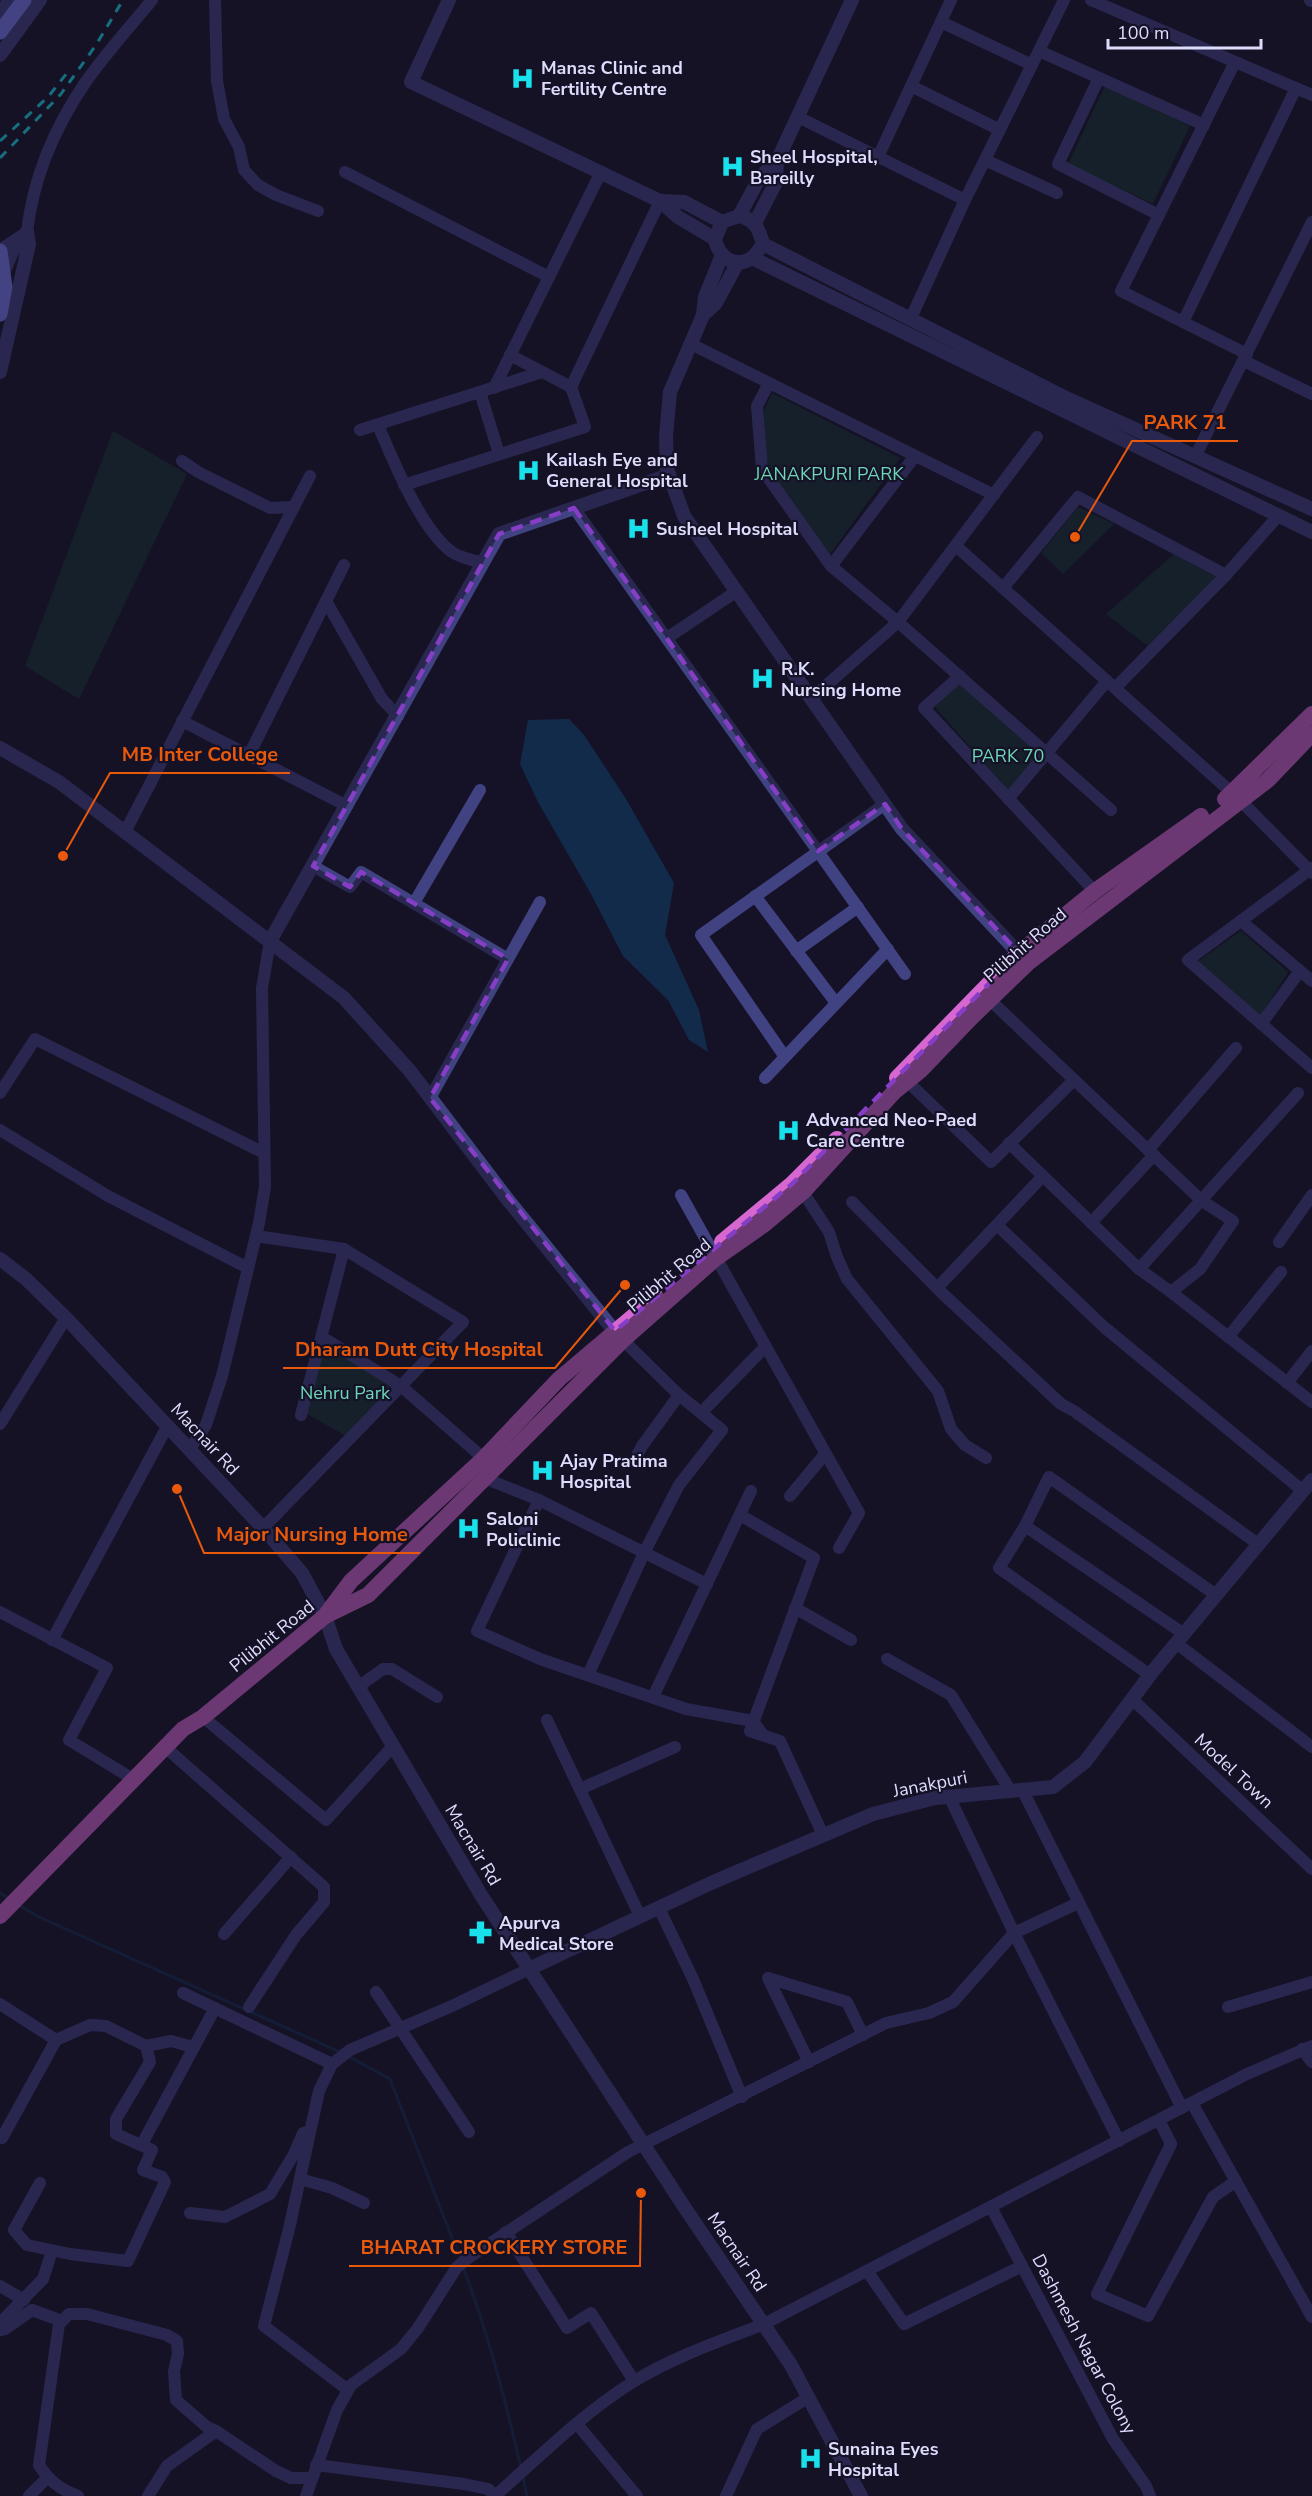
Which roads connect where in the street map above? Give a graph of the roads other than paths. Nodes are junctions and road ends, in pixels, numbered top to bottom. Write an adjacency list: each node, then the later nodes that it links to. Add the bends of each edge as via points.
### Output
1 (10, 0): 11 (street)
2 (24, 0): 13 (main road)
3 (40, 0): 15 (street)
4 (152, 0): 39 (street, via 85,83 63,122 38,177)
5 (215, 0): 33 (street, via 217,81 224,119 239,147 244,170 258,185 276,195)
6 (448, 0): 29 (street, via 411,82)
7 (852, 0): 22 (street)
8 (951, 0): 12 (street)
9 (1064, 0): 14 (street)
10 (1091, 0): 16 (street)
11 (0, 14)
12 (941, 22): 17 (street); 19 (street)
13 (0, 32)
14 (1039, 51): 17 (street); 18 (street)
15 (0, 55)
16 (1236, 62): 20 (street); 23 (street)
17 (1032, 65): 24 (street)
18 (1099, 78): 23 (street); 34 (street, via 1058,164)
19 (911, 87): 24 (street); 25 (street)
20 (1296, 88): 21 (street); 52 (street)
21 (1312, 95)
22 (798, 117): 25 (street); 27 (street)
23 (1204, 125): 34 (street)
24 (1000, 130): 26 (street)
25 (878, 157): 31 (street)
26 (985, 160): 30 (street); 31 (street)
27 (777, 161): 35 (street, via 760,177); 38 (street, via 776,182)
28 (345, 172): 47 (street)
29 (601, 172): 32 (street); 47 (street)
30 (1057, 194)
31 (965, 200): 51 (street)
32 (660, 201): 36 (street, via 684,202); 40 (street); 59 (street)
33 (318, 211)
34 (1159, 215): 52 (street, via 1121,291)
35 (738, 216): 36 (street); 38 (street)
36 (722, 222): 40 (street)
37 (1312, 222): 41 (street)
38 (755, 223): 42 (street)
39 (27, 232): 43 (street); 48 (street, via 12,252); 56 (street, via 29,244)
40 (715, 239): 44 (street)
41 (1308, 239): 55 (street)
42 (763, 244): 45 (street); 51 (street)
43 (0, 250): 49 (main road, bridge, via 5,287)
44 (722, 255): 46 (street); 50 (street, via 705,297)
45 (752, 258): 46 (street); 77 (street)
46 (738, 262): 50 (street, via 716,303)
47 (549, 277): 54 (street)
48 (0, 280)
49 (0, 314)
50 (703, 315): 53 (street)
51 (910, 318): 68 (street, via 1068,399)
52 (1183, 322): 55 (street)
53 (691, 344): 58 (street); 70 (street, via 670,392 666,436)
54 (510, 355): 57 (street); 60 (street)
55 (1245, 358): 62 (street); 68 (street)
56 (0, 372)
57 (542, 372): 59 (street); 60 (street)
58 (769, 383): 67 (street); 82 (street, via 757,406 762,469)
59 (571, 387): 66 (street, via 585,427)
60 (494, 388): 61 (street)
61 (480, 392): 63 (street); 66 (street)
62 (1312, 394)
63 (378, 425): 64 (street); 72 (street)
64 (360, 430)
65 (1037, 438): 73 (street)
66 (500, 454): 72 (street)
67 (915, 456): 73 (street); 82 (street)
68 (1195, 457): 76 (street)
69 (182, 460): 74 (street, via 270,508)
70 (669, 475): 75 (street); 85 (street, via 684,516)
71 (310, 476): 74 (street)
72 (404, 485): 80 (street, via 439,541 454,554)
73 (994, 495): 79 (street)
74 (294, 507): 94 (street)
75 (574, 508): 80 (street, via 499,534); 88 (street)
76 (1312, 510)
77 (1279, 516): 78 (street); 83 (street)
78 (1312, 532)
79 (956, 546): 84 (street); 87 (street)
80 (483, 563): 93 (street)
81 (344, 565): 86 (street)
82 (831, 566): 87 (street)
83 (1226, 575): 84 (street, via 1078,497); 90 (street)
84 (1003, 588): 90 (street)
85 (737, 591): 88 (street); 91 (street)
86 (326, 601): 93 (street, via 382,699); 98 (street)
87 (898, 622): 89 (street); 91 (street)
88 (667, 638): 106 (street)
89 (960, 676): 97 (street); 101 (street, via 924,708)
90 (1111, 684): 97 (street); 100 (street)
91 (812, 698): 102 (street)
92 (1312, 714): 100 (highway)
93 (398, 716): 103 (street)
94 (182, 721): 98 (street); 105 (street)
95 (1312, 734): 100 (highway, Pilibhit Road, via 1268,780)
96 (0, 748): 105 (street, via 59,782)
97 (1047, 754): 101 (street); 104 (street)
98 (249, 755): 103 (street)
99 (480, 790): 112 (street)
100 (1236, 796): 108 (street); 110 (highway, Pilibhit Road)
101 (1008, 799): 110 (street)
102 (885, 804): 106 (street); 118 (street, via 902,829)
103 (347, 806): 107 (street)
104 (1111, 810)
105 (125, 832): 115 (street)
106 (818, 851): 109 (street); 113 (street)
107 (313, 866): 112 (street, via 350,887 361,872); 115 (street)
108 (1311, 870): 114 (street)
109 (755, 896): 117 (street); 127 (street, via 701,935)
110 (1100, 897): 118 (highway, Pilibhit Road)
111 (540, 902): 119 (street)
112 (414, 903): 119 (street)
113 (858, 907): 116 (street); 117 (street)
114 (1241, 921): 120 (street); 125 (street, via 1188,960)
115 (270, 941): 134 (street, via 344,998); 138 (street, via 262,988)
116 (888, 949): 121 (street); 124 (street)
117 (796, 951): 124 (street)
118 (1024, 958): 123 (highway, Pilibhit Road); 151 (highway, via 792,1184)
119 (508, 959): 134 (street)
120 (1300, 971): 122 (street); 125 (street)
121 (905, 974)
122 (1312, 981)
123 (990, 1000): 130 (street); 131 (highway, Pilibhit Road)
124 (836, 1003): 127 (street)
125 (1261, 1024): 128 (street)
126 (1236, 1048): 137 (street)
127 (784, 1057): 129 (street)
128 (1312, 1068)
129 (765, 1078)
130 (1074, 1080): 136 (street); 137 (street)
131 (907, 1081): 136 (street, via 991,1161); 140 (highway, Pilibhit Road)
132 (1299, 1092): 143 (street)
133 (0, 1093): 138 (street, via 34,1039)
134 (430, 1098): 159 (street)
135 (0, 1130): 153 (street, via 108,1196)
136 (1009, 1143): 139 (street)
137 (1151, 1152): 143 (street); 146 (street)
138 (264, 1153): 148 (street, via 265,1187)
139 (1043, 1176): 146 (street); 147 (street)
140 (803, 1192): 151 (highway, Pilibhit Road, via 765,1224); 174 (street, via 829,1232 847,1279 938,1391 951,1429 964,1445)
141 (681, 1195): 151 (street)
142 (1312, 1195): 145 (street)
143 (1202, 1200): 154 (street); 157 (street, via 1233,1221 1200,1269)
144 (852, 1202): 156 (street)
145 (1307, 1211): 149 (street)
146 (1091, 1223): 154 (street)
147 (997, 1225): 156 (street); 177 (street, via 1104,1327)
148 (256, 1236): 150 (street); 153 (street)
149 (1279, 1242)
150 (344, 1249): 160 (street); 165 (street, via 464,1322)
151 (713, 1255): 159 (highway, Pilibhit Road); 162 (street)
152 (0, 1259): 158 (street, Macnair Rd)
153 (248, 1268): 172 (street, via 222,1376 206,1425)
154 (1139, 1269): 157 (street)
155 (1281, 1272): 161 (street)
156 (937, 1288): 184 (street, via 1061,1404)
157 (1171, 1292): 161 (street)
158 (66, 1318): 170 (street); 171 (street, Macnair Rd)
159 (619, 1335): 166 (street); 176 (highway, Pilibhit Road)
160 (322, 1336): 165 (street); 169 (street)
161 (1228, 1336): 164 (street)
162 (765, 1347): 168 (street); 173 (street)
163 (1312, 1351): 164 (street)
164 (1287, 1383): 167 (street)
165 (401, 1386): 176 (street); 183 (street)
166 (679, 1395): 168 (street); 175 (street)
167 (1312, 1402)
168 (701, 1413): 186 (street, via 722,1430 679,1485)
169 (302, 1415)
170 (0, 1424)
171 (168, 1425): 172 (street, Macnair Rd); 193 (street)
172 (190, 1449): 183 (street, Macnair Rd)
173 (825, 1454): 179 (street); 185 (street, via 859,1513)
174 (986, 1458)
175 (634, 1461)
176 (487, 1468): 180 (street); 191 (highway, Pilibhit Road, via 351,1581)
177 (1307, 1485): 184 (street, Janakpuri)
178 (751, 1491): 181 (street)
179 (790, 1496)
180 (539, 1500): 186 (street); 196 (street, via 477,1631)
181 (740, 1515): 187 (street); 189 (street, via 814,1558)
182 (1025, 1526): 188 (street, via 1049,1477); 192 (street); 197 (street, via 999,1568)
183 (263, 1528): 191 (street, Macnair Rd, via 302,1573)
184 (1258, 1544): 188 (street, Janakpuri)
185 (839, 1548)
186 (644, 1553): 187 (street); 196 (street)
187 (707, 1584): 200 (street)
188 (1216, 1595): 192 (street, Janakpuri)
189 (795, 1608): 194 (street); 204 (street)
190 (0, 1612): 193 (street)
191 (325, 1616): 198 (street, Macnair Rd, via 336,1649); 202 (highway, Pilibhit Road)
192 (1180, 1639): 197 (street, Janakpuri); 208 (street)
193 (52, 1640): 209 (street, via 106,1668 69,1740)
194 (851, 1640)
195 (886, 1659): 211 (street, via 951,1695)
196 (588, 1675): 200 (street)
197 (1150, 1675): 201 (street, Janakpuri)
198 (358, 1687): 199 (street, via 383,1669 392,1668); 205 (street, Macnair Rd)
199 (437, 1697)
200 (653, 1697): 204 (street, via 686,1709)
201 (1132, 1699): 211 (street, Janakpuri, via 1074,1772 1053,1787); 215 (street, Model Town)
202 (203, 1717): 205 (street, via 326,1820); 206 (highway, Pilibhit Road)
203 (547, 1720): 210 (street)
204 (753, 1721): 213 (street, via 750,1731 780,1742)
205 (393, 1746): 222 (street, Macnair Rd)
206 (165, 1747): 209 (highway, Pilibhit Road); 214 (street)
207 (675, 1747): 210 (street)
208 (1312, 1747)
209 (133, 1779): 217 (highway, Pilibhit Road)
210 (580, 1789): 219 (street)
211 (1016, 1790): 212 (street, Janakpuri); 216 (street)
212 (949, 1796): 213 (street, Janakpuri, via 873,1814); 220 (street)
213 (823, 1835): 218 (street, Janakpuri)
214 (291, 1857): 221 (street); 227 (street, via 324,1887 324,1902 296,1935)
215 (1312, 1869)
216 (1078, 1903): 220 (street); 240 (street)
217 (7, 1906)
218 (659, 1908): 219 (street, Janakpuri); 239 (street)
219 (640, 1916): 222 (street, Janakpuri)
220 (1014, 1933): 231 (street, via 953,2002 929,2013 886,2023); 245 (street)
221 (224, 1934)
222 (529, 1969): 230 (street); 247 (street, Macnair Rd)
223 (1312, 1982): 228 (street)
224 (376, 1992): 230 (street)
225 (183, 1993): 229 (street)
226 (0, 2004): 232 (street)
227 (249, 2007)
228 (1228, 2007)
229 (214, 2008): 234 (street); 236 (street)
230 (400, 2028): 236 (street, via 350,2050); 243 (street)
231 (863, 2035): 237 (street); 237 (street, via 847,2002 768,1978)
232 (56, 2040): 233 (street, via 98,2025); 244 (street)
233 (146, 2046): 234 (street, via 171,2041); 246 (street, via 150,2062 116,2119 116,2134)
234 (193, 2047): 246 (street)
235 (1307, 2047): 238 (street); 240 (street)
236 (336, 2061): 242 (street, via 319,2091)
237 (809, 2062): 239 (street)
238 (1312, 2062)
239 (742, 2097): 247 (street)
240 (1187, 2105): 241 (street); 249 (street)
241 (1159, 2120): 245 (street); 249 (street, via 1171,2145 1097,2294 1148,2316 1213,2197)
242 (310, 2132): 248 (street); 253 (street, via 303,2133 270,2194 225,2217)
243 (469, 2132)
244 (0, 2137)
245 (1119, 2141): 252 (street)
246 (142, 2144): 255 (street, via 152,2150 143,2170 165,2182 128,2261)
247 (644, 2146): 254 (street, via 627,2152); 263 (street, Macnair Rd)
248 (300, 2179): 251 (street); 266 (street, via 264,2326)
249 (1236, 2181): 260 (street)
250 (40, 2183): 255 (street, via 14,2230 27,2245)
251 (364, 2203)
252 (991, 2207): 256 (street, Dashmesh Nagar Colony); 257 (street)
253 (190, 2213)
254 (506, 2232): 265 (street, via 567,2328 591,2313); 266 (street, via 457,2267 401,2349)
255 (52, 2251): 259 (street, via 43,2279)
256 (1022, 2266): 257 (street, via 904,2324); 281 (street, Dashmesh Nagar Colony, via 1113,2439)
257 (867, 2271): 263 (street)
258 (0, 2286): 259 (street)
259 (24, 2300): 262 (street)
260 (1312, 2317)
261 (62, 2321): 264 (street, via 32,2310); 269 (street, via 69,2314 87,2314 177,2340 176,2400); 271 (street, via 42,2432 39,2465)
262 (0, 2323)
263 (764, 2324): 265 (street); 267 (street, Macnair Rd)
264 (0, 2330)
265 (634, 2381): 268 (street)
266 (348, 2390): 270 (street)
267 (808, 2397): 279 (street, via 757,2429); 280 (street, Macnair Rd)
268 (577, 2424): 277 (street); 278 (street)
269 (216, 2431): 272 (street, via 291,2478); 275 (street, via 167,2466)
270 (316, 2465): 272 (street); 277 (street, via 464,2484 488,2489)
271 (47, 2478): 273 (street); 274 (street, via 58,2488)
272 (312, 2478): 276 (street)
273 (29, 2496)
274 (78, 2496)
275 (148, 2496)
276 (306, 2496)
277 (495, 2496)
278 (638, 2496)
279 (726, 2496)
280 (861, 2496)
281 (1149, 2496)

